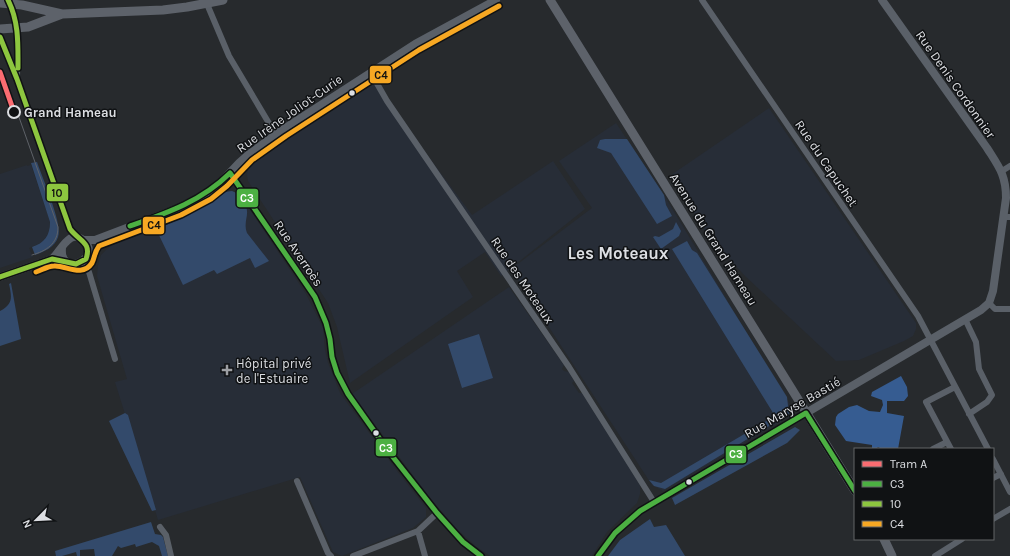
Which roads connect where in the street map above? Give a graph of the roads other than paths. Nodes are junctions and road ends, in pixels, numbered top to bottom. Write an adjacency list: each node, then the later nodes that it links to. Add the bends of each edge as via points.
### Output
1 (223, 0): 8 (main road)
2 (496, 0): 13 (street, Rue Irène Joliot-Curie, via 415,44)
3 (550, 0): 36 (main road, Avenue du Grand Hameau)
4 (702, 0): 33 (street, Rue du Capuchet, via 918,316)
5 (882, 0): 17 (street, Rue Denis Cordonnier)
6 (9, 2): 7 (main road); 9 (main road); 11 (street)
7 (0, 3)
8 (206, 4): 9 (main road, via 163,10); 15 (street, via 229,56)
9 (62, 14): 11 (main road)
10 (0, 29): 11 (main road)
11 (18, 29): 14 (street)
12 (0, 37): 14 (street)
13 (371, 73): 15 (street, Rue Irène Joliot-Curie); 48 (street, Rue des Moteaux, via 387,101 569,367)
14 (17, 78): 20 (street)
15 (276, 135): 18 (street, Rue Irène Joliot-Curie, via 248,155)
16 (1010, 166): 17 (street)
17 (1002, 171): 19 (street, Rue Denis Cordonnier, via 1006,184)
18 (230, 173): 23 (street, Rue Irène Joliot-Curie, via 218,185 188,203); 50 (street, Rue Averroès, via 315,297 327,328 337,373 348,394)
19 (1007, 217): 30 (street, Rue Denis Cordonnier)
20 (70, 229): 21 (street); 22 (street)
21 (80, 238): 22 (street); 23 (street, Rue Irène Joliot-Curie); 25 (street)
22 (67, 240): 24 (street)
23 (95, 240): 25 (street)
24 (62, 248): 26 (street); 27 (street, via 62,255)
25 (88, 249): 28 (street, via 88,254)
26 (52, 259): 27 (street); 29 (street)
27 (66, 261): 28 (street, via 76,264)
28 (82, 262): 34 (street, via 89,272)
29 (0, 277)
30 (990, 303): 31 (street, via 995,309); 32 (street, Rue Maryse Bastié)
31 (1010, 309)
32 (965, 319): 33 (street, Rue Maryse Bastié); 37 (street, via 976,342 979,369 992,395 987,402)
33 (930, 340): 35 (street, Rue du Capuchet); 36 (street, Rue Maryse Bastié)
34 (115, 359)
35 (955, 387): 37 (street, Rue du Capuchet); 38 (street, via 926,402)
36 (806, 413): 46 (main road, Avenue du Grand Hameau); 48 (street, Rue Maryse Bastié)
37 (969, 414): 41 (street, Rue du Capuchet)
38 (947, 442): 39 (street); 40 (street)
39 (935, 448)
40 (950, 448)
41 (987, 448)
42 (994, 462): 43 (street)
43 (1001, 474): 44 (street); 47 (street)
44 (994, 478)
45 (297, 481): 57 (street)
46 (854, 489)
47 (1010, 492)
48 (654, 502): 61 (street, Rue Maryse Bastié, via 615,532)
49 (1010, 509): 51 (street)
50 (437, 513): 53 (street); 60 (street, via 463,542)
51 (994, 518)
52 (160, 527): 56 (street, via 166,535)
53 (418, 531): 58 (street); 59 (street)
54 (884, 540): 62 (main road)
55 (960, 540): 63 (street)
56 (171, 556)
57 (331, 556)
58 (353, 556)
59 (425, 556)
60 (481, 556)
61 (598, 556)
62 (892, 556)
63 (935, 556)

